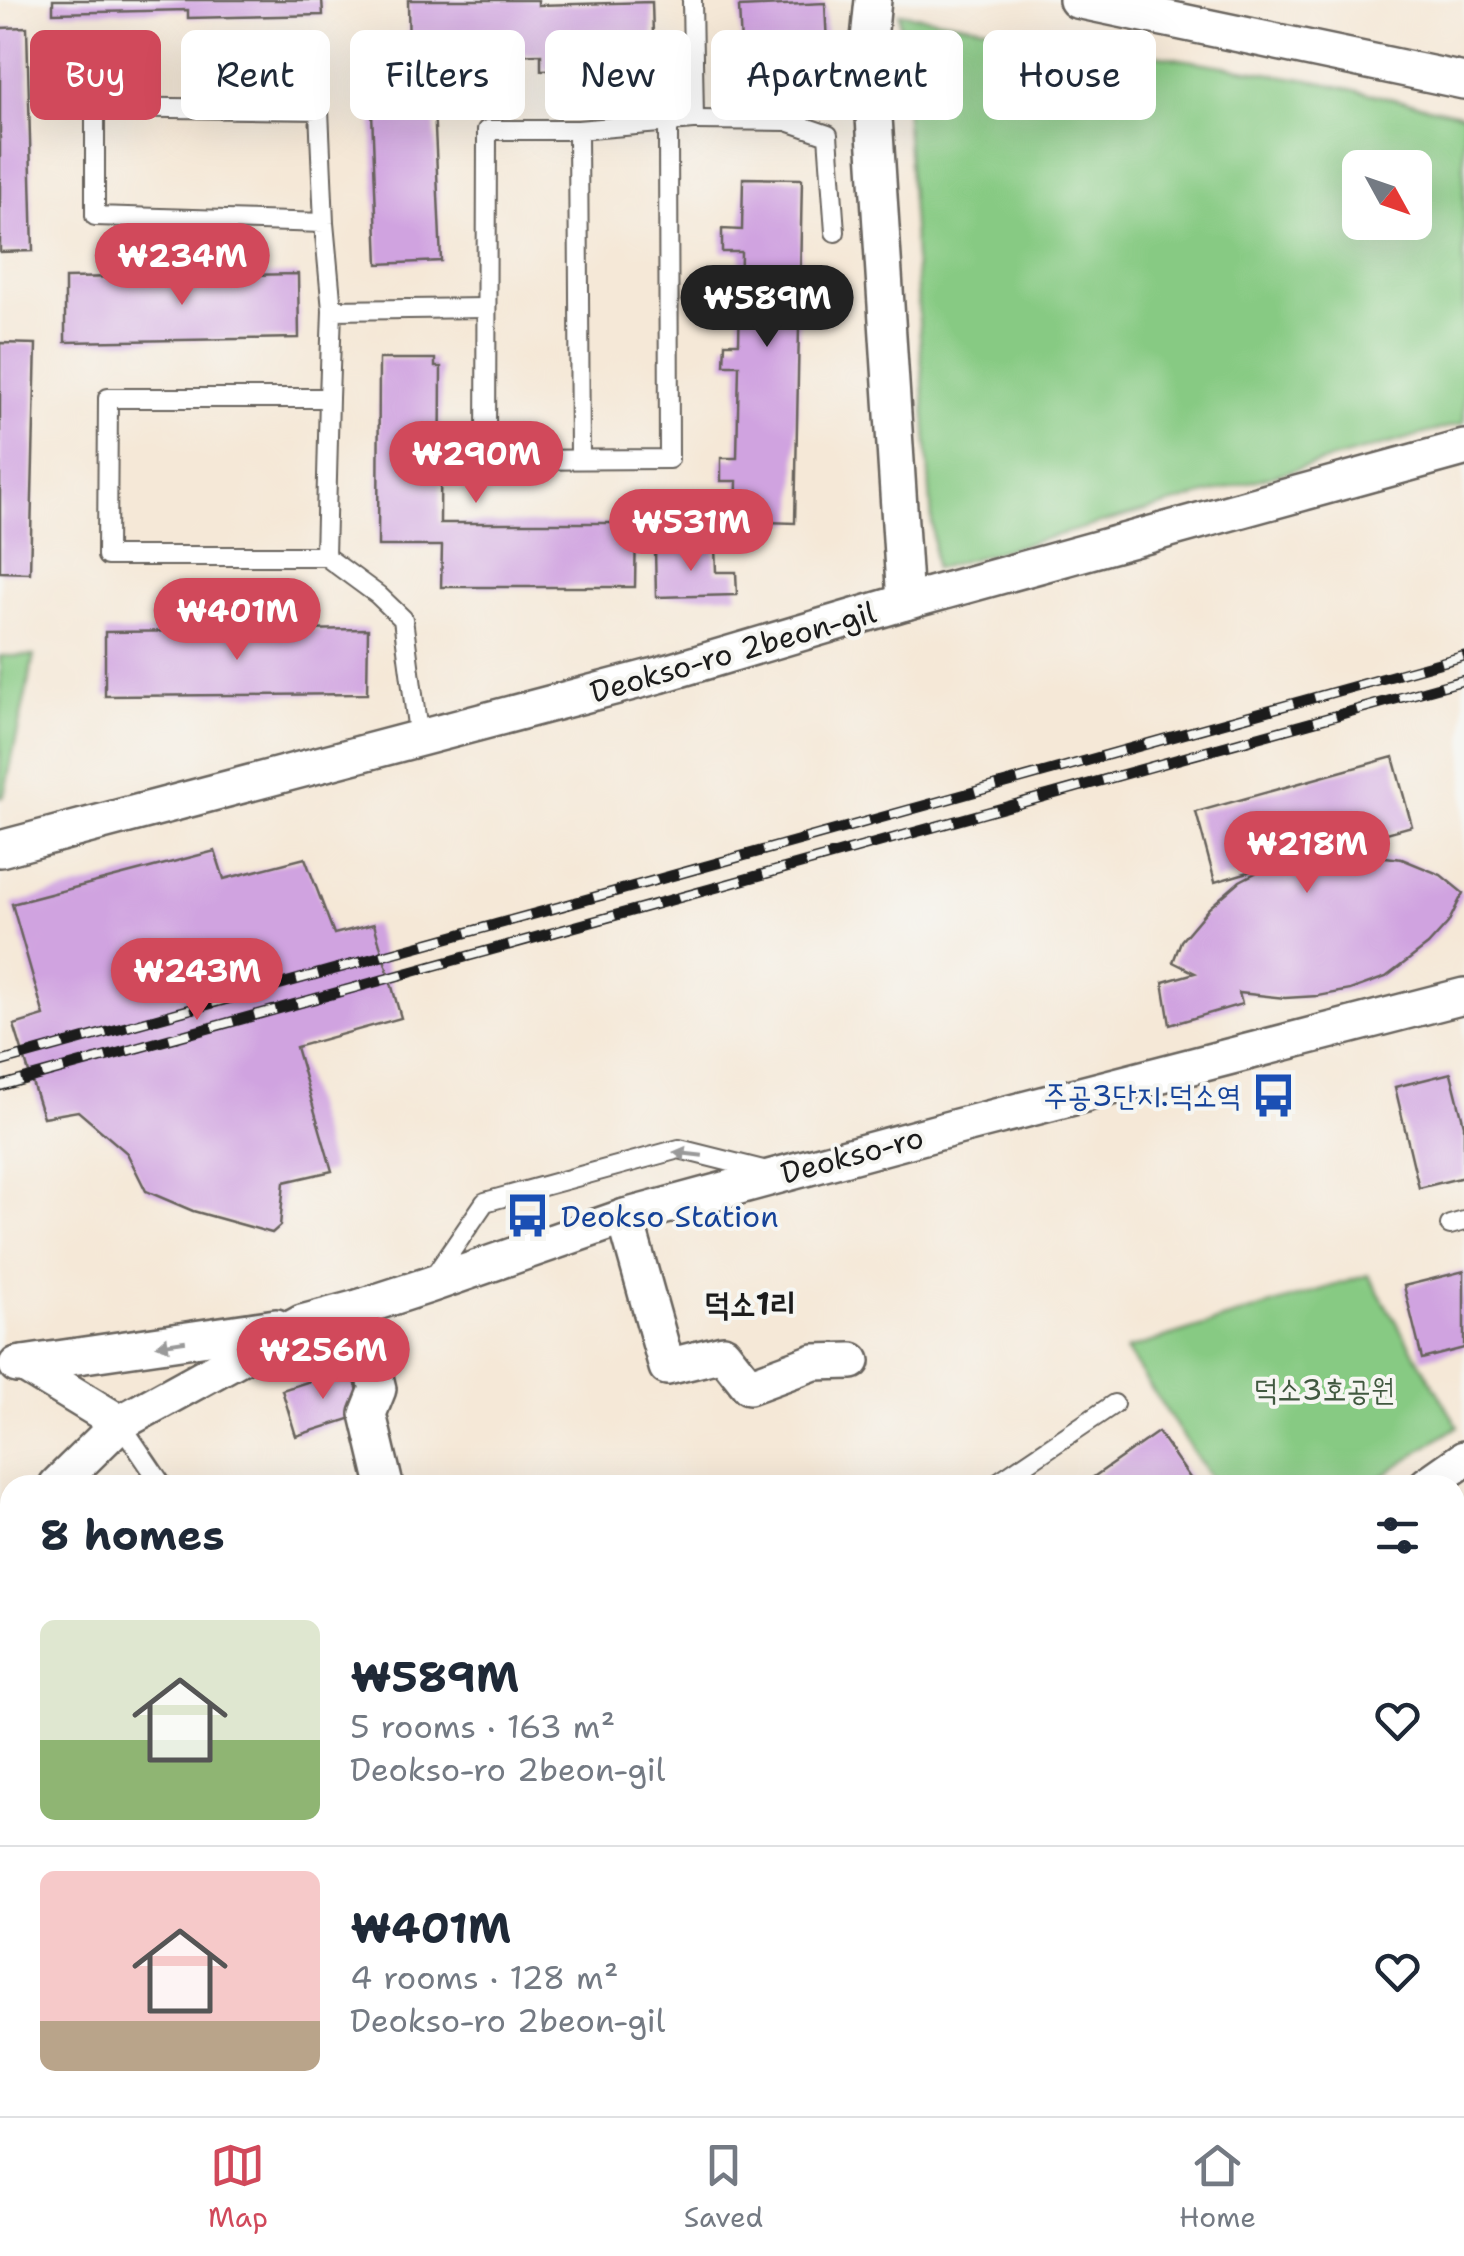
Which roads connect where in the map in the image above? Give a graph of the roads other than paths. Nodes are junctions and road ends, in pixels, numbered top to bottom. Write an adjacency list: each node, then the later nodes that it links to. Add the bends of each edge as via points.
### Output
1 (692, 0): 5 (lane)
2 (872, 0): 16 (street, via 869,39)
3 (1076, 0): 4 (street)
4 (1464, 81)
5 (694, 120): 6 (lane); 9 (lane, via 788,121 828,135)
6 (668, 123): 7 (lane); 14 (lane, via 670,460)
7 (578, 130): 10 (lane, via 487,130); 14 (lane)
8 (324, 224): 8 (lane, via 319,110 96,107 95,216); 11 (lane)
9 (835, 232)
10 (486, 308): 11 (lane); 14 (lane, via 486,460)
11 (332, 310): 12 (lane)
12 (330, 398): 15 (lane); 15 (lane, via 108,398 107,556)
13 (1464, 448): 16 (street, Deokso-ro 2beon-gil)
14 (580, 459)
15 (325, 556): 17 (lane, via 402,618)
16 (904, 602): 17 (street, Deokso-ro 2beon-gil)
17 (418, 740): 18 (street, Deokso-ro 2beon-gil)
18 (0, 849)
19 (1464, 996): 20 (street, Deokso-ro)
20 (782, 1174): 21 (street, Deokso-ro); 22 (lane, one-way to 22, via 678,1149 485,1202)
21 (625, 1217): 22 (street, Deokso-ro); 25 (street, via 667,1367 723,1353 750,1386 814,1362)
22 (428, 1285): 23 (street, Deokso-ro)
23 (358, 1308): 24 (street, Deokso-ro); 32 (street, via 378,1389 368,1414)
24 (302, 1323): 26 (street, one-way to 26); 28 (street, Deokso-ro)
25 (852, 1361)
26 (12, 1365): 28 (street)
27 (1114, 1404): 33 (lane)
28 (120, 1422): 30 (street, Deokso-ro); 31 (lane)
29 (1464, 1459): 34 (street)
30 (67, 1475)
31 (155, 1475)
32 (383, 1475)
33 (1009, 1475)
34 (1441, 1475)

